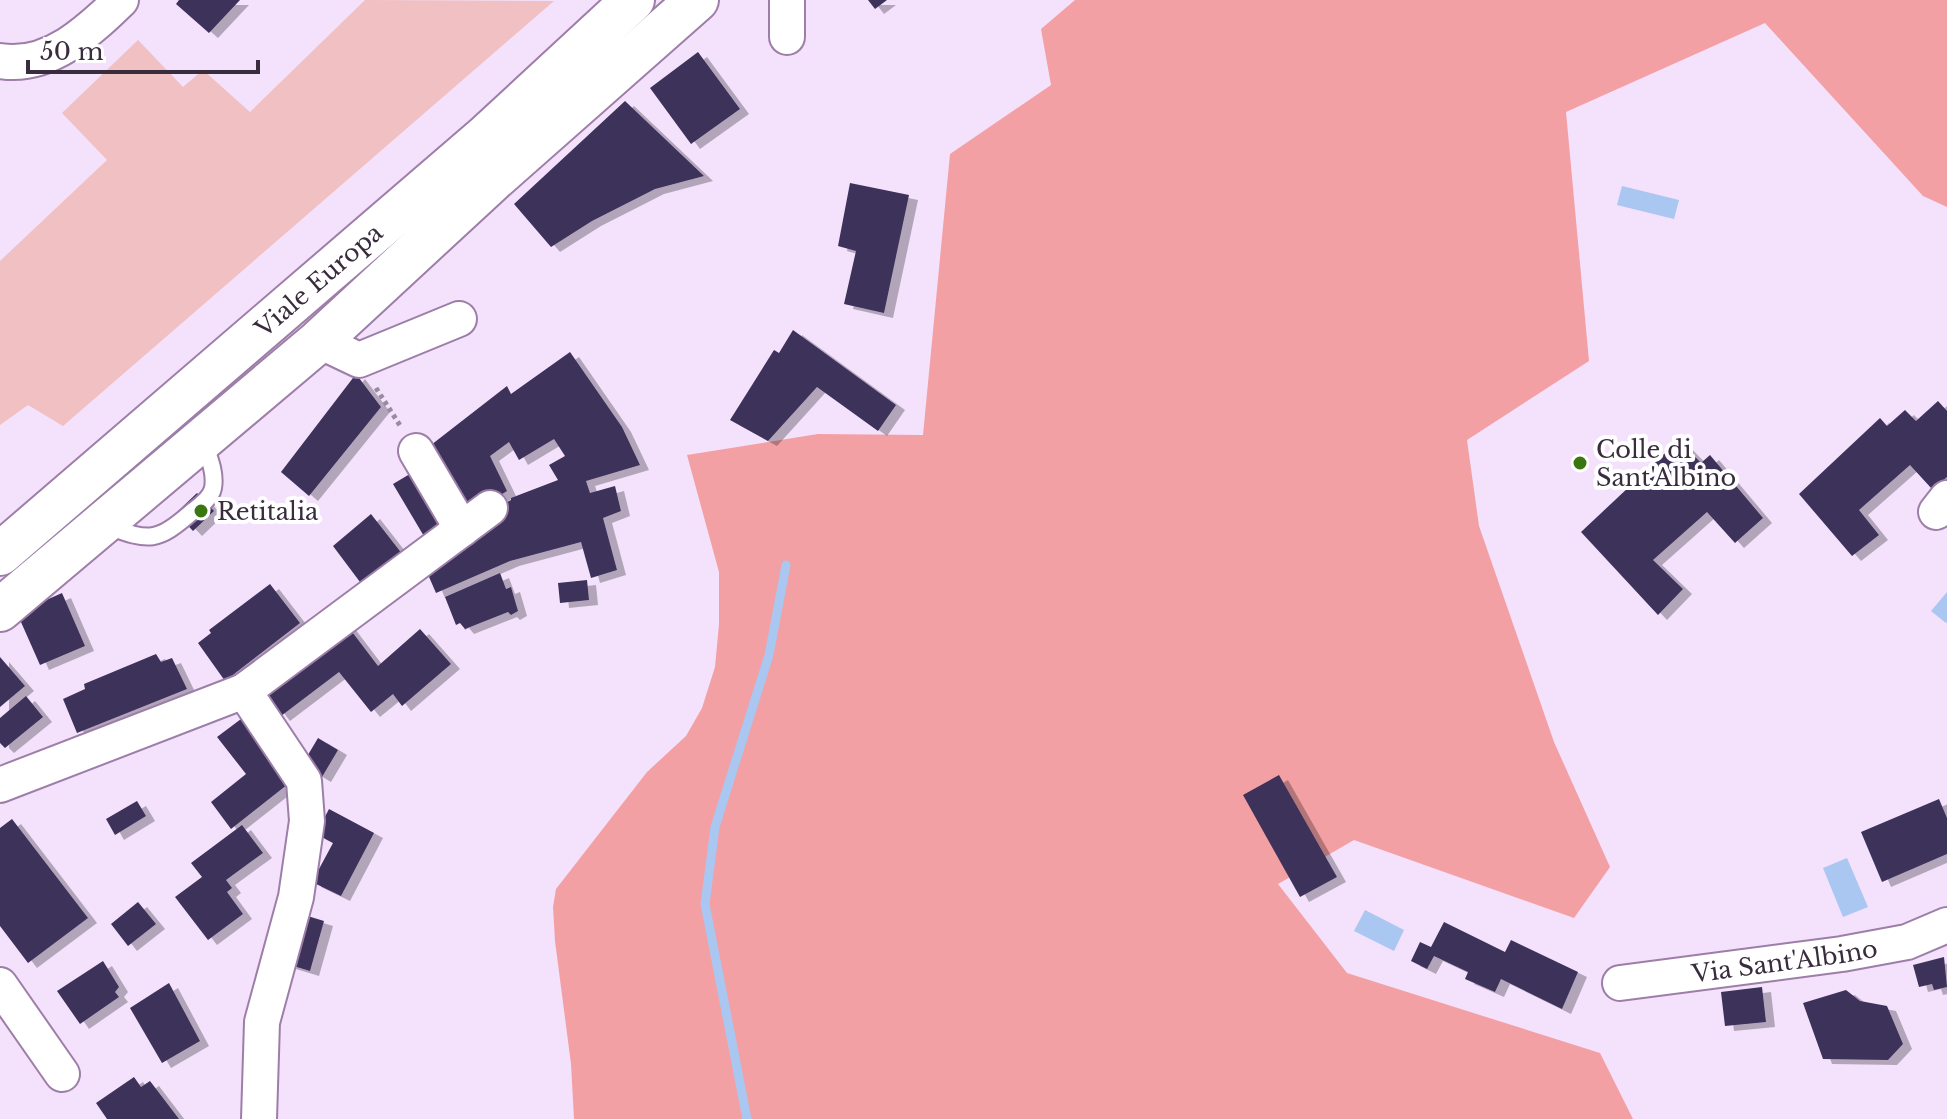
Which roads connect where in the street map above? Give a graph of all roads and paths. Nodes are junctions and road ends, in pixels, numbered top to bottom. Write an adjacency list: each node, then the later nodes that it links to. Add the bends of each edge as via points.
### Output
1 (121, 0): 6 (street, via 79,40 37,59)
2 (633, 0): 13 (street, Viale Europa, via 463,156)
3 (697, 0): 8 (street, Viale Europa)
4 (787, 0): 5 (street)
5 (787, 37)
6 (0, 61)
7 (459, 319): 9 (street)
8 (319, 341): 9 (street, Viale Europa); 14 (street, Viale Europa)
9 (359, 360): 10 (path)
10 (416, 451): 12 (street)
11 (490, 508): 12 (street)
12 (462, 529): 15 (street)
13 (0, 554)
14 (0, 610)
15 (244, 691): 16 (street); 21 (street, via 304,781 307,821 296,897 262,1022)
16 (0, 785)
17 (1947, 925): 18 (street, Via Sant'Albino, via 1907,942 1842,954)
18 (1620, 983)
19 (0, 985): 20 (street)
20 (62, 1074)
21 (259, 1119)

